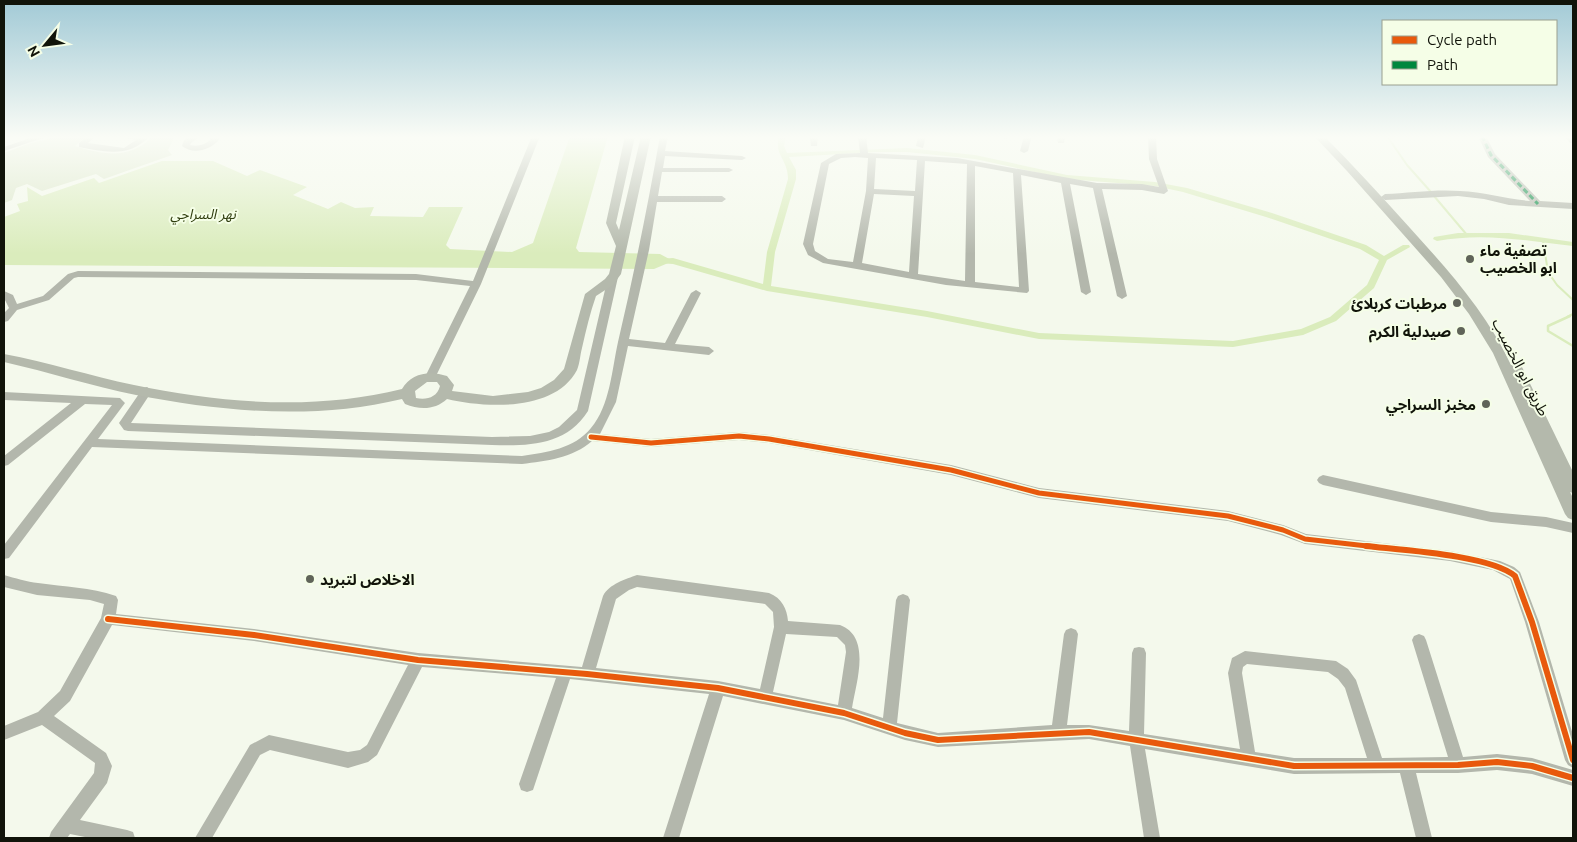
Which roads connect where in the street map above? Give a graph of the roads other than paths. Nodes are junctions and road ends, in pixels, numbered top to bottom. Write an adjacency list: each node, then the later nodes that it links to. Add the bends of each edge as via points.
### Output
1 (520, 175): 28 (street)
2 (621, 175): 24 (main road, via 610,223)
3 (637, 175): 24 (main road)
4 (657, 175): 21 (street)
5 (822, 175): 25 (street, via 808,244 811,253 826,261)
6 (868, 175): 17 (street)
7 (920, 175): 18 (street)
8 (971, 175): 29 (street)
9 (1017, 175): 29 (street, via 1024,291)
10 (1035, 175): 15 (street)
11 (1159, 175): 16 (street, via 1164,191)
12 (1360, 175): 52 (main road, طريق ابو الخصيب, via 1445,274 1483,325)
13 (1362, 175): 19 (main road, طريق ابو الخصيب)
14 (1510, 175): 22 (street)
15 (1065, 181): 16 (street); 30 (street)
16 (1097, 186): 33 (street)
17 (870, 191): 18 (street); 25 (street)
18 (919, 194): 27 (street)
19 (1385, 197): 22 (street, via 1438,192); 49 (main road, طريق ابو الخصيب, via 1454,274 1489,319)
20 (722, 199): 21 (street)
21 (653, 200): 36 (street)
22 (1538, 204): 23 (street)
23 (1573, 206)
24 (621, 248): 26 (main road)
25 (857, 265): 27 (street)
26 (614, 275): 41 (street, via 582,411 562,432 547,438 492,441 128,427 125,423); 43 (main road, via 591,294 570,371 556,387 535,396 498,401)
27 (913, 276): 29 (street)
28 (476, 282): 34 (street, via 407,277 78,274 71,276 46,298); 40 (street)
29 (970, 285)
30 (1086, 292)
31 (696, 293): 37 (street)
32 (4, 294): 34 (street, via 10,297)
33 (1122, 296)
34 (14, 308): 35 (street)
35 (4, 319)
36 (623, 342): 37 (street); 46 (street, via 610,402)
37 (668, 347): 38 (street)
38 (709, 351)
39 (5, 359): 41 (main road)
40 (430, 377): 42 (main road, via 412,384); 43 (main road, via 445,382)
41 (147, 391): 42 (main road, via 196,400 299,407 368,403)
42 (407, 393): 43 (main road, via 410,401 421,404 434,402)
43 (444, 394)
44 (4, 396): 45 (street)
45 (82, 400): 47 (street, via 119,403); 48 (street)
46 (591, 437): 47 (street, via 553,455 522,460); 74 (street, via 651,444 739,436 769,439 951,470 1039,493 1228,516 1305,539 1450,556 1503,568 1515,576 1532,622)
47 (89, 443): 54 (street)
48 (4, 462)
49 (1570, 474): 51 (main road, طريق ابو الخصيب)
50 (1324, 480): 53 (street, via 1486,516)
51 (1573, 487)
52 (1573, 514)
53 (1573, 528)
54 (4, 554)
55 (4, 581): 57 (street, via 111,600)
56 (903, 600): 69 (street)
57 (108, 619): 62 (street, via 254,635); 68 (street, via 65,696)
58 (781, 627): 64 (street, via 780,610 769,599 637,581 610,596); 66 (street); 67 (street, via 840,631 851,642 853,652)
59 (1070, 634): 70 (street)
60 (1419, 640): 75 (street)
61 (1139, 652): 72 (street)
62 (418, 660): 63 (street); 83 (street, via 372,750 362,757 348,760 269,742 261,745)
63 (565, 673): 64 (street); 79 (street)
64 (587, 674): 65 (street)
65 (718, 688): 66 (street); 84 (street)
66 (765, 697): 67 (street)
67 (844, 713): 69 (street)
68 (43, 716): 71 (street); 80 (street, via 101,758 104,766 101,777)
69 (889, 726): 70 (street, via 938,740)
70 (1059, 732): 72 (street, via 1089,732)
71 (4, 733)
72 (1136, 739): 73 (street); 85 (street)
73 (1250, 759): 77 (street, via 1294,766); 77 (street, via 1235,673 1237,663 1245,657 1324,664 1337,669 1351,685)
74 (1573, 760)
75 (1458, 764): 76 (street); 78 (street, via 1514,763)
76 (1406, 765): 77 (street); 86 (street)
77 (1377, 766)
78 (1573, 778)
79 (527, 784)
80 (66, 825): 81 (street); 82 (street)
81 (57, 838)
82 (127, 838)
83 (203, 838)
84 (671, 838)
85 (1152, 838)
86 (1424, 838)

